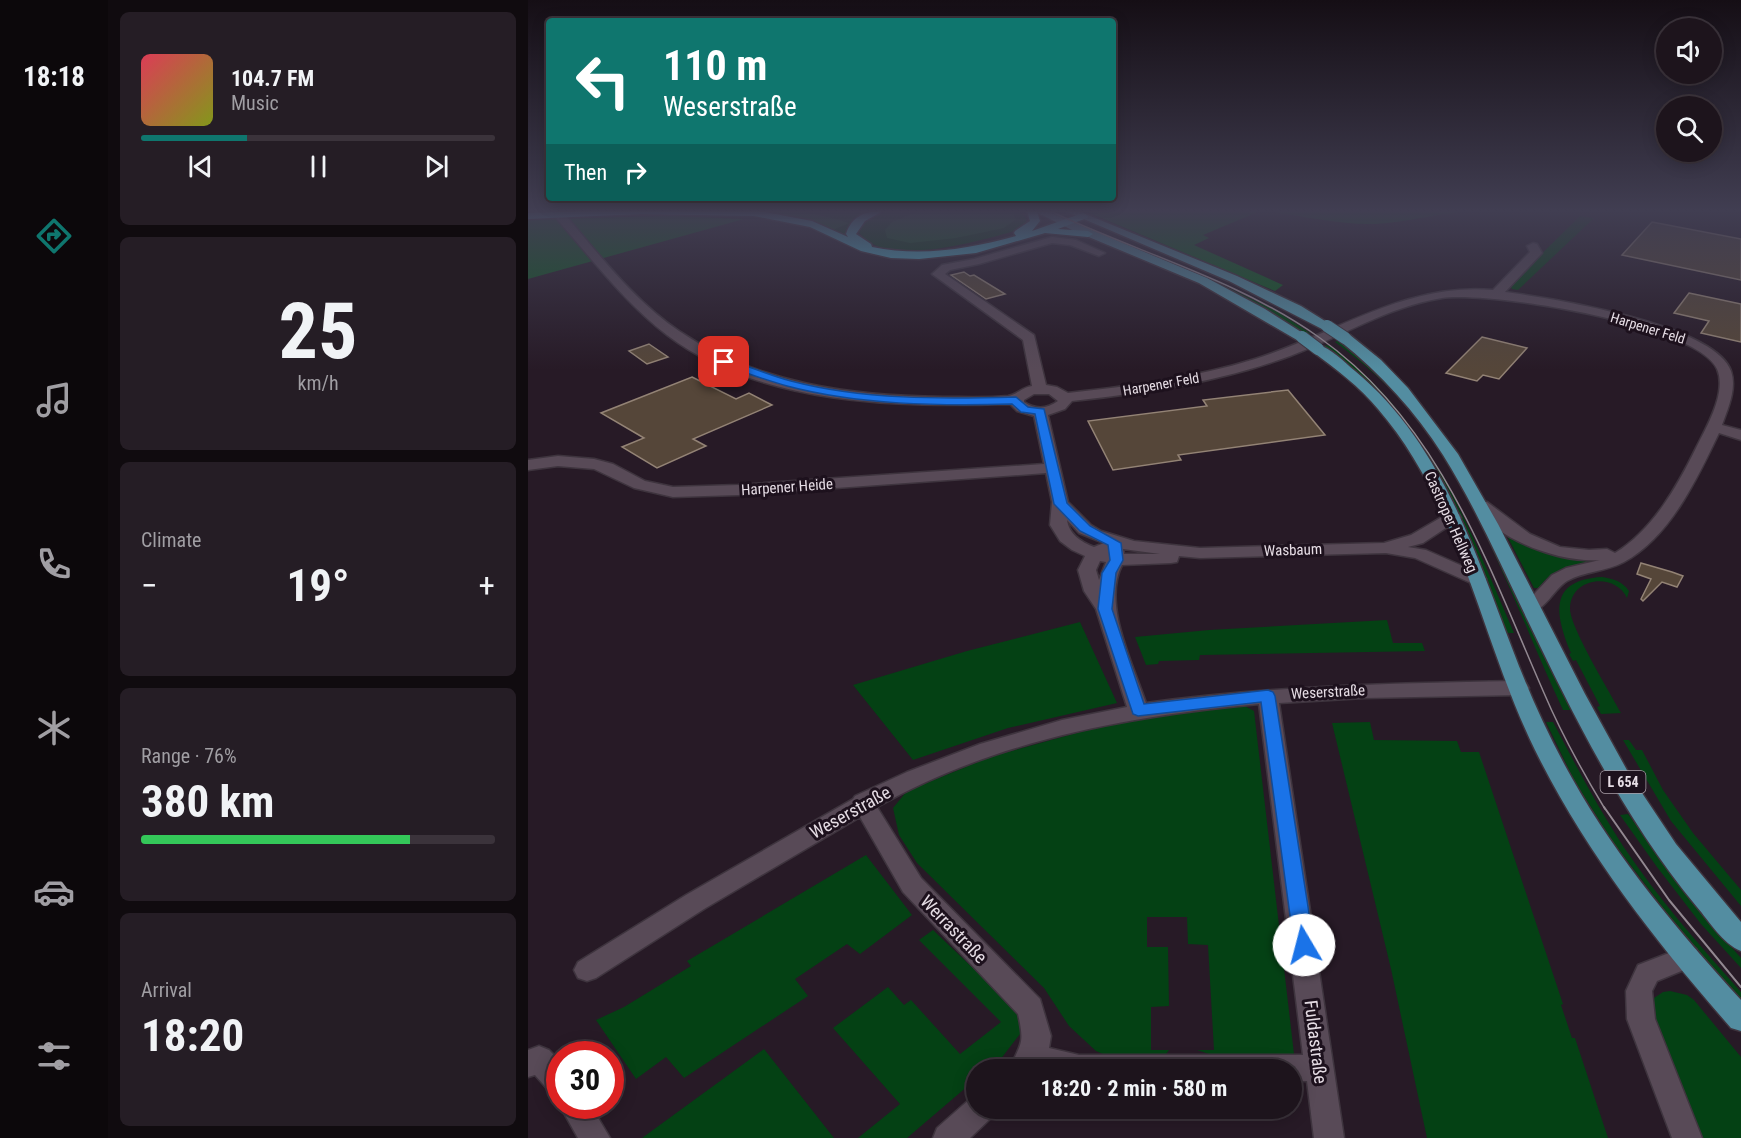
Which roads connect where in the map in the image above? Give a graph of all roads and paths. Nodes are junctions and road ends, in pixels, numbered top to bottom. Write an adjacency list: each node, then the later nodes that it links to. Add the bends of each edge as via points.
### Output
1 (604, 264): 9 (street, via 650,314 685,342 724,362 789,384 849,395 951,402)
2 (963, 264): 7 (street, via 946,267 938,274 1029,338)
3 (1162, 264): 17 (main road, Castroper Hellweg, bridge, via 1260,311 1348,373 1384,406 1414,447)
4 (1201, 264): 16 (main road, Castroper Hellweg / L 654, bridge, via 1276,297 1327,326 1379,364 1448,450)
5 (1525, 264): 6 (street)
6 (1496, 294): 8 (street, Harpener Feld, via 1456,293 1412,300 1247,365 1133,390); 11 (street, Harpener Feld, via 1646,325 1704,349 1725,371 1727,384)
7 (1040, 389): 8 (street, Harpener Feld, via 1061,393); 9 (street, via 1021,394)
8 (1065, 398): 10 (street, Harpener Feld, via 1061,406)
9 (1016, 400): 10 (street, via 1025,410)
10 (1040, 412): 14 (street, Wasbaum)
11 (1713, 428): 12 (street); 20 (street, Harpener Feld, via 1681,488 1647,536)
12 (1741, 435)
13 (528, 465): 14 (street, Harpener Heide, via 558,461 594,464 640,485 674,492)
14 (1052, 468): 15 (street, Wasbaum)
15 (1061, 504): 19 (street, via 1085,529); 21 (street, Wasbaum, via 1058,523 1064,534)
16 (1481, 506): 20 (street, via 1524,539 1548,550 1590,556); 23 (main road, Castroper Hellweg / L 654)
17 (1453, 518): 18 (street, Wasbaum, via 1417,539); 22 (main road, Castroper Hellweg)
18 (1386, 548): 19 (street, Wasbaum, via 1200,553 1159,560); 22 (street, Wasbaum, via 1420,554)
19 (1115, 551): 21 (street, Wasbaum); 24 (street)
20 (1630, 551): 23 (street, Harpener Feld, via 1605,564 1563,576)
21 (1095, 554): 24 (street, via 1087,570 1093,591)
22 (1477, 579): 25 (main road, Castroper Hellweg)
23 (1531, 608): 29 (main road, Castroper Hellweg / L 654, via 1620,778 1684,873)
24 (1105, 609): 27 (street)
25 (1519, 688): 26 (street, Weserstraße, via 1330,691); 30 (main road, Castroper Hellweg, via 1563,783 1604,849)
26 (1268, 696): 27 (street, Weserstraße); 37 (street, Fuldastraße)
27 (1138, 710): 28 (street, Weserstraße, via 978,753)
28 (863, 802): 31 (street, Weserstraße, via 688,904); 33 (street, Werrastraße, via 912,885 1030,1008 1037,1036)
29 (1741, 940)
30 (1687, 957): 32 (main road, Castroper Hellweg); 43 (street, via 1647,973 1639,991 1641,1019)
31 (587, 970)
32 (1741, 1019)
33 (1029, 1059)
34 (528, 1064): 35 (street, via 539,1059)
35 (546, 1067)
36 (1302, 1068): 37 (street, Werrastraße)
37 (1319, 1068): 42 (street, Fuldastraße)
38 (583, 1119): 40 (street)
39 (969, 1119): 41 (street)
40 (595, 1138)
41 (948, 1138)
42 (1329, 1138)
43 (1687, 1138)

